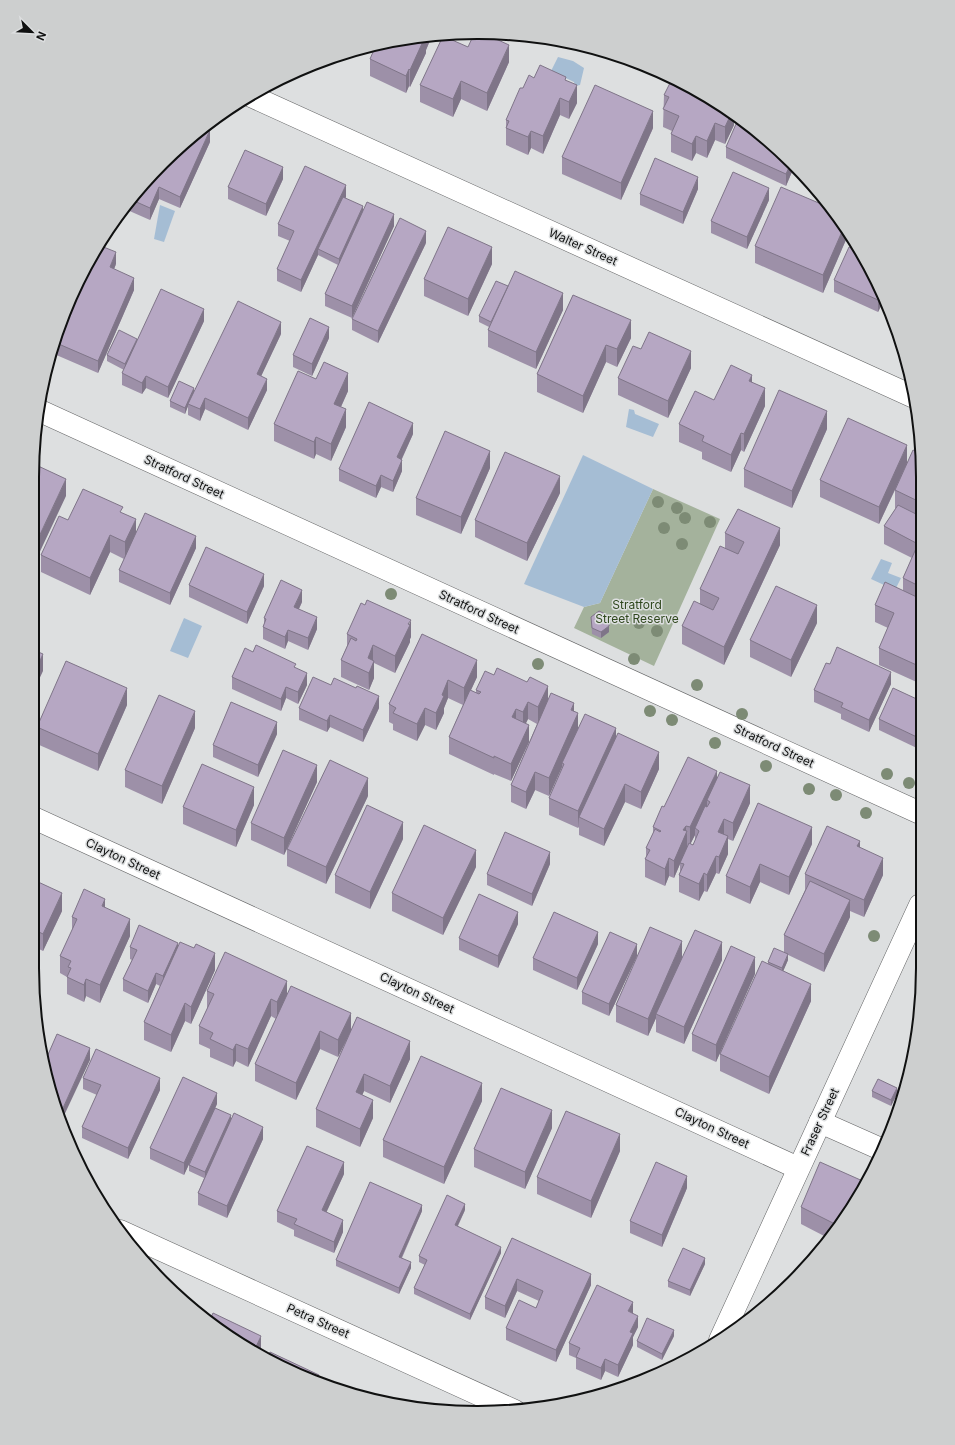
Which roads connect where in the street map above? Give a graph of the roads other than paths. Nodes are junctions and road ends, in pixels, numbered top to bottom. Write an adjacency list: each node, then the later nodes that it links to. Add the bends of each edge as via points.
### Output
1 (257, 99): 2 (street, Walter Street)
2 (908, 394)
3 (44, 413): 4 (street, Stratford Street)
4 (916, 811)
5 (39, 820): 9 (street, Clayton Street)
6 (916, 914): 7 (street, Fraser Street)
7 (820, 1122): 8 (street); 9 (street, Fraser Street)
8 (877, 1147)
9 (798, 1168): 11 (street, Fraser Street)
10 (132, 1236): 12 (street, Petra Street)
11 (725, 1329)
12 (502, 1405)

